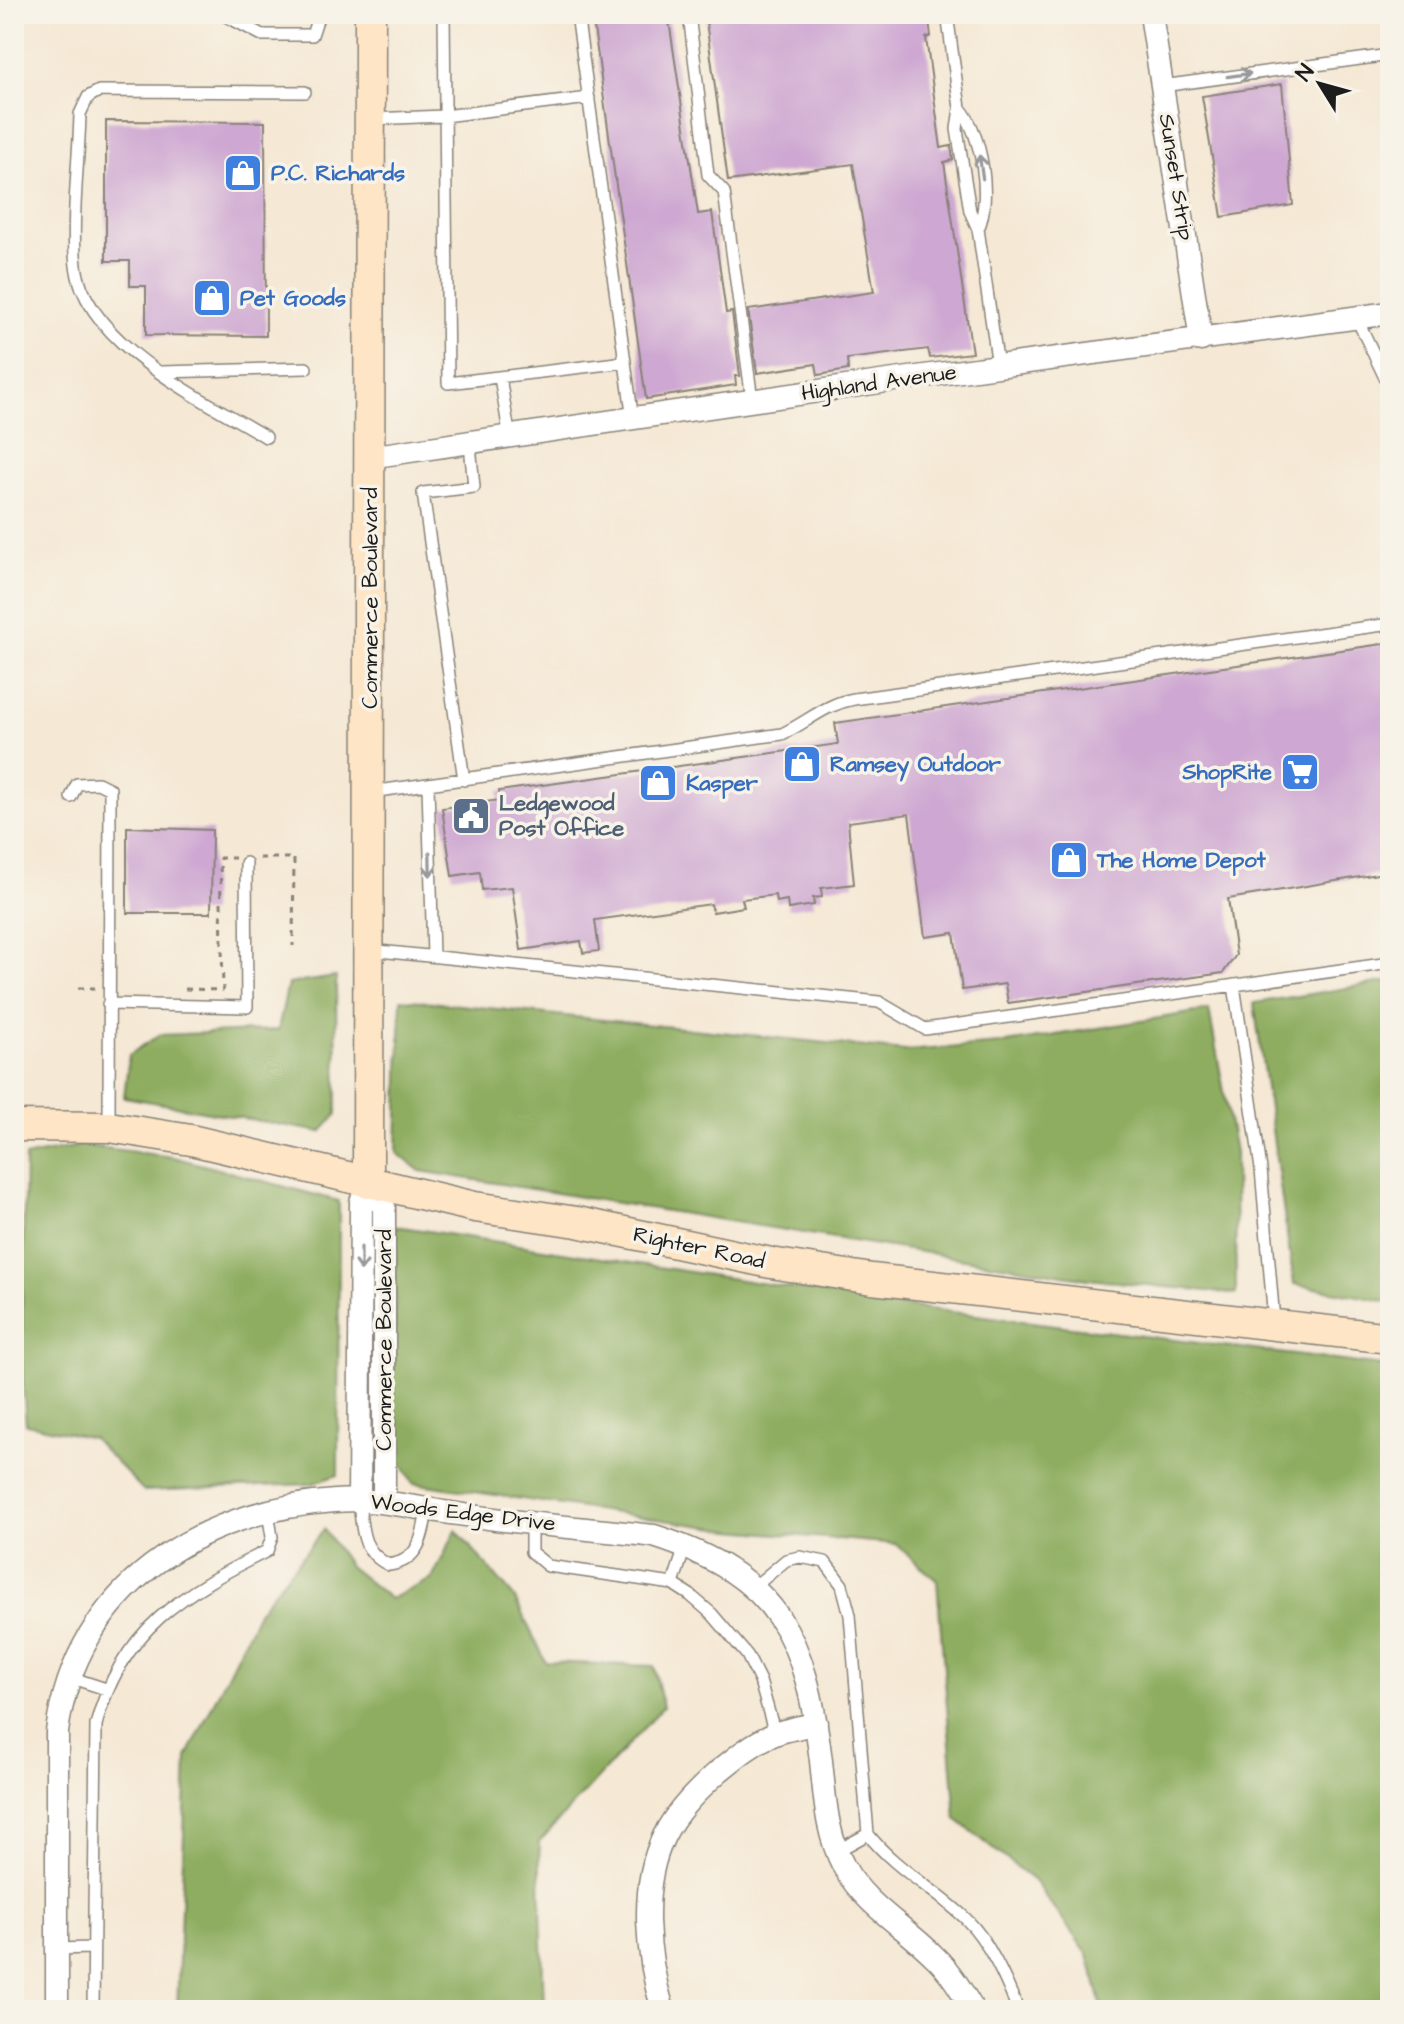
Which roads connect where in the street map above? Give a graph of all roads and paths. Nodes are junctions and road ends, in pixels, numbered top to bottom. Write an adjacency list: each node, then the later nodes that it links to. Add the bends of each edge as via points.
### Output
1 (222, 14): 2 (lane, via 262,35 312,35)
2 (319, 14)
3 (370, 14): 15 (street, Commerce Boulevard)
4 (444, 14): 14 (lane)
5 (577, 14): 12 (lane)
6 (689, 14): 26 (lane, via 708,175 724,192)
7 (947, 14): 13 (lane)
8 (1151, 14): 10 (street, Sunset Strip)
9 (1390, 55): 10 (lane, one-way to 9)
10 (1162, 86): 19 (street, Sunset Strip)
11 (305, 92): 23 (lane, via 99,91 83,102 76,267 83,292 124,345)
12 (589, 98): 14 (lane); 20 (lane)
13 (960, 108): 16 (lane, via 959,142); 16 (lane, one-way to 13, via 987,208 975,129)
14 (444, 116): 15 (lane); 24 (lane, via 448,383)
15 (368, 119): 31 (street, Commerce Boulevard)
16 (978, 229): 21 (lane)
17 (1390, 313): 18 (street, Highland Avenue)
18 (1356, 317): 19 (street, Highland Avenue); 25 (lane)
19 (1201, 340): 21 (street, Highland Avenue)
20 (625, 362): 24 (lane); 27 (lane)
21 (998, 366): 26 (street, Highland Avenue)
22 (306, 368): 23 (lane)
23 (160, 372): 28 (lane)
24 (500, 377): 29 (lane)
25 (1390, 388)
26 (752, 400): 27 (street, Highland Avenue)
27 (633, 421): 29 (street, Highland Avenue)
28 (266, 437)
29 (510, 439): 30 (street, Highland Avenue)
30 (470, 445): 31 (street, Highland Avenue); 33 (lane, via 474,487 423,493)
31 (369, 457): 35 (street, Commerce Boulevard)
32 (1390, 624): 33 (lane, via 830,703 782,734)
33 (464, 780): 34 (lane)
34 (428, 786): 35 (lane); 40 (lane, one-way to 40)
35 (371, 792): 39 (street, Commerce Boulevard)
36 (71, 797): 44 (lane, via 77,784 98,783 110,789)
37 (244, 860): 38 (path, via 294,858); 43 (path, via 220,858 223,990); 44 (lane, via 247,1007)
38 (293, 946)
39 (369, 950): 40 (lane); 47 (street, Commerce Boulevard)
40 (433, 956): 42 (lane, via 879,1002 925,1029)
41 (1390, 963): 42 (lane)
42 (1234, 985): 48 (lane, via 1261,1169)
43 (175, 989)
44 (108, 1004): 46 (lane)
45 (14, 1126): 46 (street, Righter Road)
46 (109, 1127): 47 (street, Righter Road, via 191,1140)
47 (368, 1183): 48 (street, Righter Road, via 872,1279); 50 (street, Commerce Boulevard, one-way to 50, via 361,1202); 51 (street, Commerce Boulevard, via 384,1207)
48 (1275, 1326): 49 (street, Righter Road)
49 (1390, 1338)
50 (359, 1500): 51 (street, Woods Edge Drive); 52 (lane, via 369,1551 389,1565 401,1564 413,1554 422,1539); 53 (street, Woods Edge Drive)
51 (384, 1501): 52 (street, Woods Edge Drive)
52 (427, 1509): 54 (street, Woods Edge Drive)
53 (268, 1512): 58 (street, Woods Edge Drive, via 197,1538 139,1578 89,1632); 59 (lane, via 272,1537 267,1551 172,1604 136,1642)
54 (531, 1522): 55 (street, Woods Edge Drive, via 654,1536); 56 (lane, via 531,1552 548,1566)
55 (685, 1546): 56 (lane); 57 (street, Woods Edge Drive, via 737,1571)
56 (673, 1584): 61 (lane, via 712,1614 747,1655)
57 (754, 1587): 60 (street, Woods Edge Drive, via 803,1663); 62 (lane, via 786,1560 800,1557 825,1562 842,1585 850,1615)
58 (68, 1676): 59 (lane); 65 (street, Woods Edge Drive, via 57,1732)
59 (106, 1689): 64 (lane, via 96,1725)
60 (816, 1723): 61 (street); 63 (street, Woods Edge Drive, via 829,1833)
61 (775, 1734): 68 (street, via 738,1755 701,1787 664,1836 648,1922)
62 (868, 1834): 63 (lane); 70 (lane, via 884,1855 968,1920)
63 (837, 1851): 69 (street, Woods Edge Drive, via 863,1894 935,1956)
64 (92, 1948): 65 (lane); 67 (lane)
65 (56, 1949): 66 (street, Woods Edge Drive)
66 (57, 2010)
67 (93, 2010)
68 (663, 2010)
69 (973, 2010)
70 (1018, 2010)

